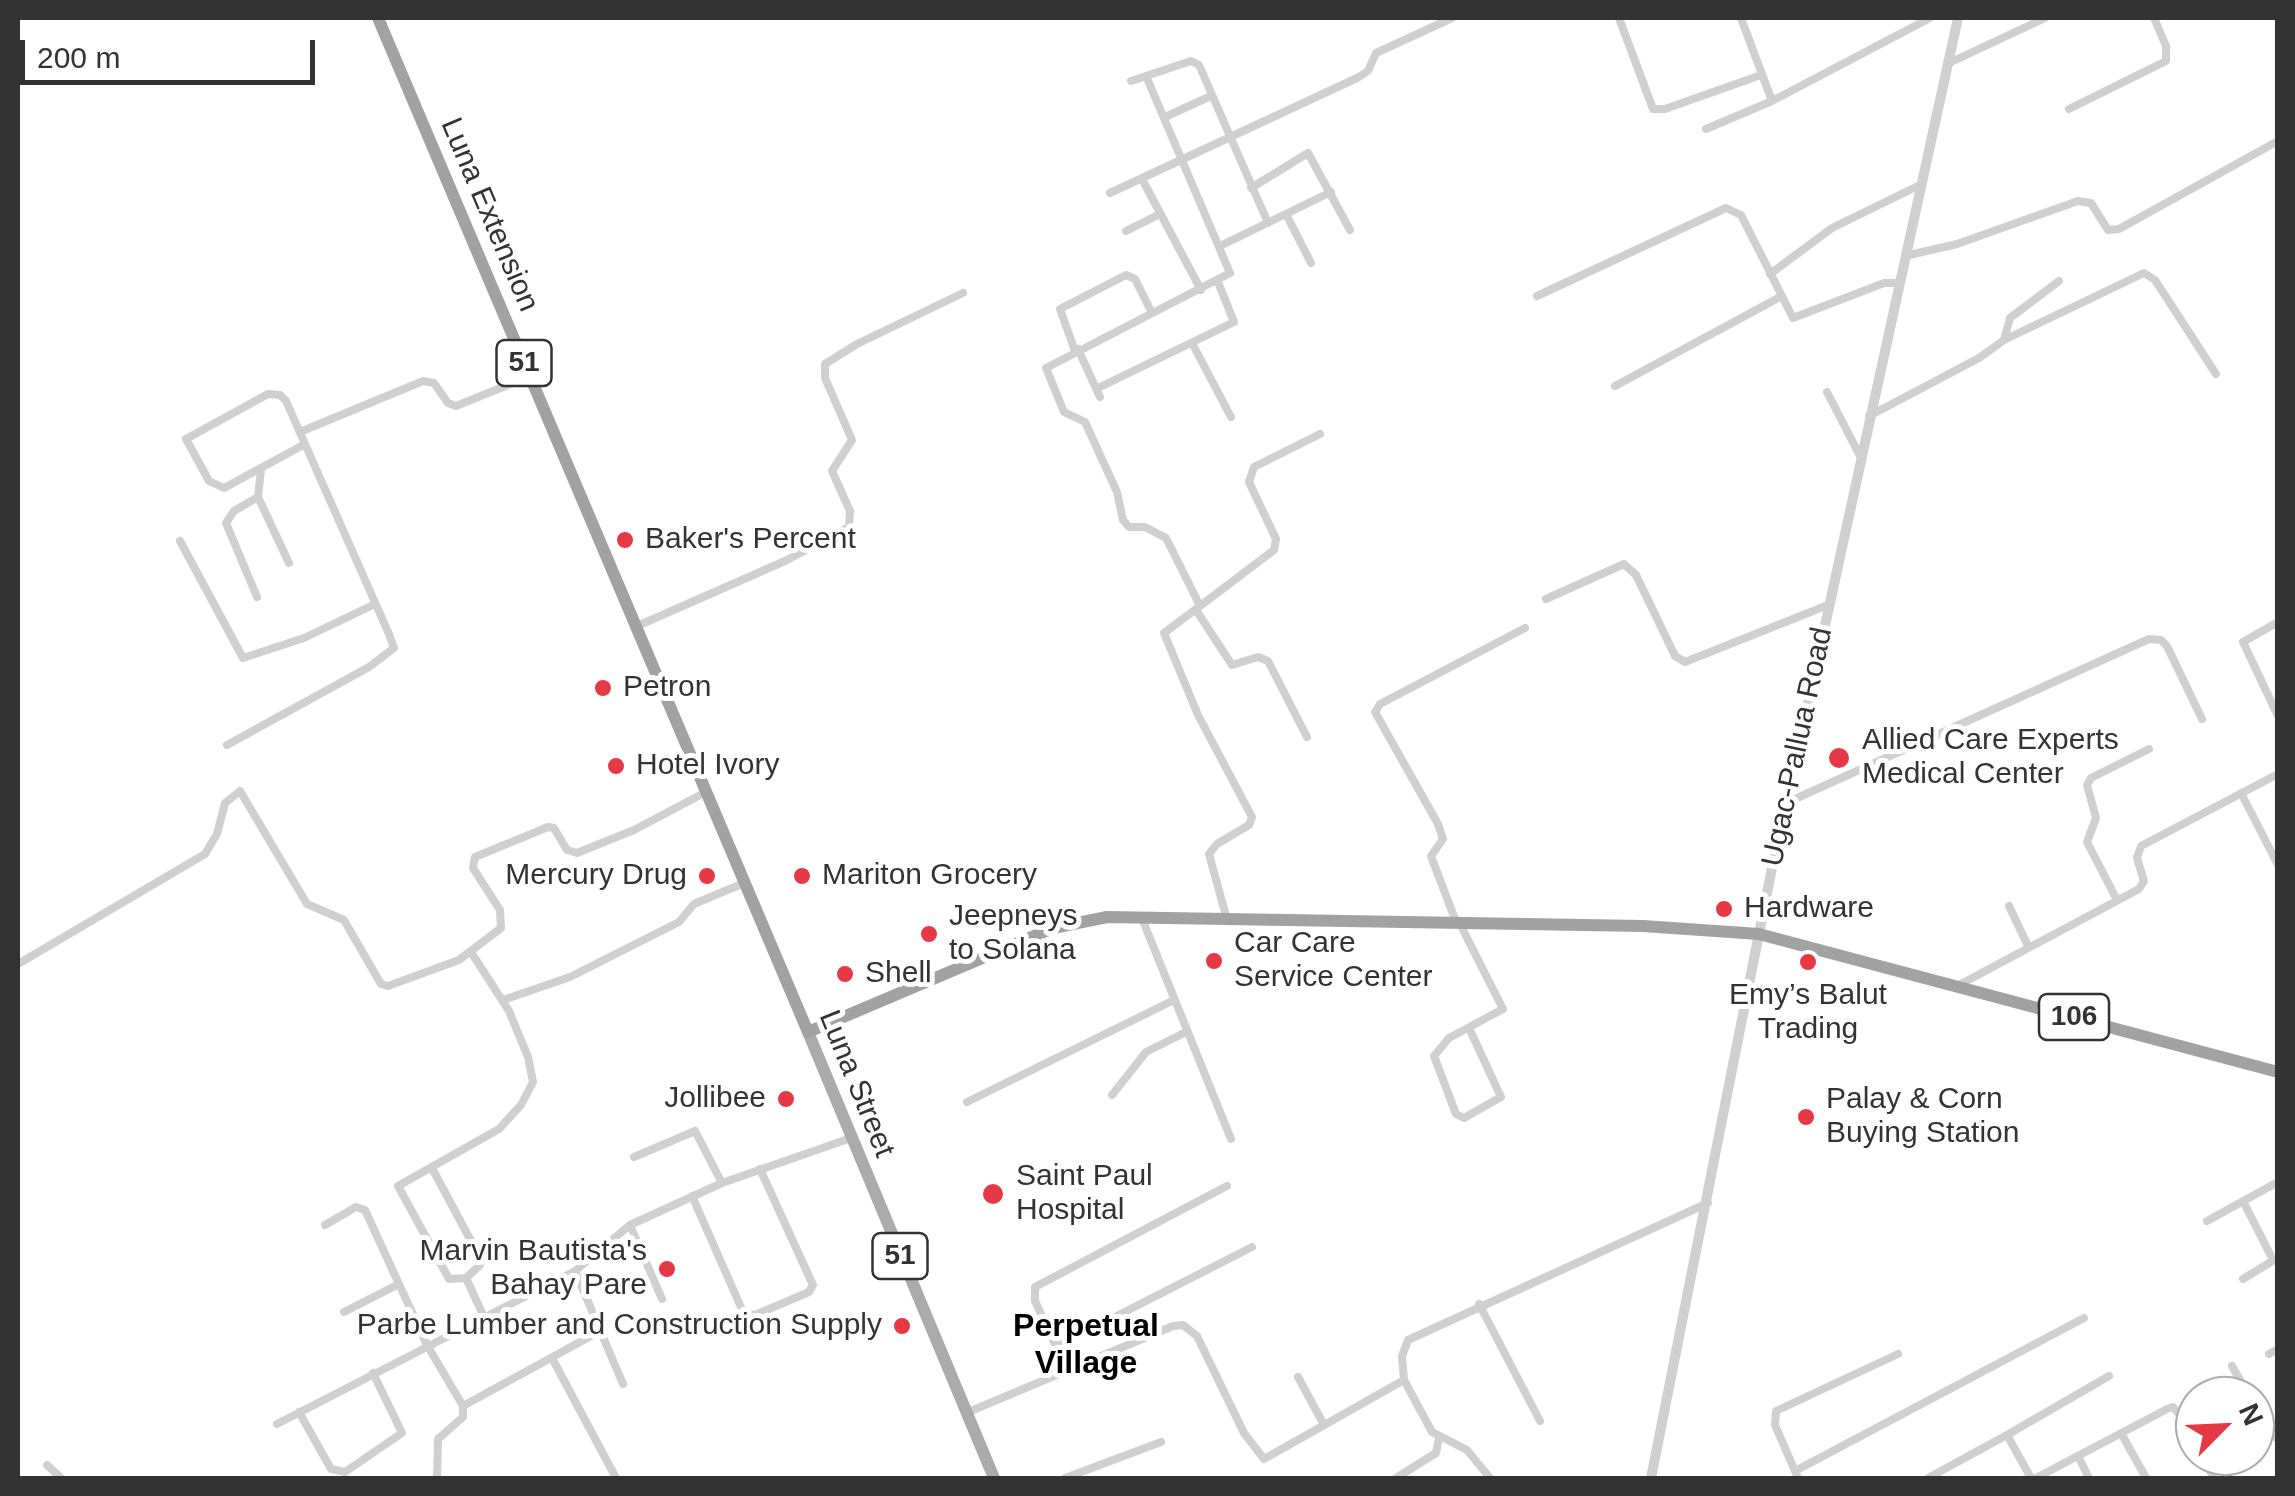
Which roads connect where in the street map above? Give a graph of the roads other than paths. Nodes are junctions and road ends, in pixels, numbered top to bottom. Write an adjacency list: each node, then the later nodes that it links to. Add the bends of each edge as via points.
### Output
1 (378, 18): 47 (highway, Luna Extension / 51)
2 (1452, 18): 18 (street, via 1376,53 1358,78)
3 (1618, 18): 10 (street, via 1653,109)
4 (1741, 18): 10 (street)
5 (1930, 18): 14 (street)
6 (1958, 18): 9 (street, Ugac-Pallua Road)
7 (2045, 18): 9 (street)
8 (2154, 18): 15 (street, via 2166,61)
9 (1948, 63): 22 (street, Ugac-Pallua Road)
10 (1761, 75): 14 (street)
11 (1146, 76): 12 (street); 13 (street, via 1191,61); 16 (street)
12 (1131, 81)
13 (1211, 96): 16 (street); 18 (street)
14 (1772, 101): 17 (street)
15 (2068, 109)
16 (1164, 117): 20 (street)
17 (1706, 128)
18 (1228, 137): 20 (street); 23 (street)
19 (2278, 141): 32 (street, via 2119,229 2108,230 2091,203 2078,201)
20 (1184, 158): 21 (street); 31 (street)
21 (1142, 179): 25 (street); 26 (street)
22 (1922, 184): 32 (street, Ugac-Pallua Road); 34 (street, via 1832,228)
23 (1252, 188): 24 (street, via 1308,154); 28 (street)
24 (1331, 192): 27 (street); 29 (street)
25 (1110, 193)
26 (1160, 214): 30 (street); 38 (street)
27 (1286, 214): 28 (street); 33 (street)
28 (1268, 223): 31 (street)
29 (1350, 230)
30 (1126, 231)
31 (1220, 246): 36 (street, via 1231,268)
32 (1905, 256): 37 (street, Ugac-Pallua Road)
33 (1311, 263)
34 (1770, 274): 40 (street, via 1740,215 1726,208); 41 (street)
35 (2058, 281): 43 (street, via 2010,318)
36 (1218, 282): 38 (street); 44 (street, via 1234,322)
37 (1898, 283): 41 (street, via 1797,318); 50 (street, Ugac-Pallua Road)
38 (1201, 290): 42 (street)
39 (963, 293): 66 (street, via 825,364 852,440 832,472 850,512 848,528)
40 (1537, 296)
41 (1782, 296): 48 (street)
42 (1152, 313): 45 (street); 45 (street, via 1126,275 1060,309)
43 (2004, 340): 46 (street, via 2144,272); 50 (street)
44 (1192, 343): 45 (street, via 1098,393); 51 (street)
45 (1076, 350): 64 (street, via 1046,368 1064,412 1085,422 1129,528 1145,527 1166,538)
46 (2216, 374)
47 (530, 376): 52 (street, via 456,406 434,383 422,381); 66 (highway, Luna Extension / 51)
48 (1615, 386)
49 (1827, 392): 55 (street)
50 (1869, 416): 55 (street, Ugac-Pallua Road)
51 (1231, 417)
52 (300, 432): 54 (street); 56 (street, via 276,393 186,439 214,485 229,486)
53 (1320, 434): 64 (street, via 1254,467 1249,482 1276,539 1274,550)
54 (304, 444): 56 (street); 62 (street)
55 (1862, 458): 63 (street, Ugac-Pallua Road)
56 (261, 468): 57 (street)
57 (258, 497): 59 (street); 60 (street, via 234,510 226,523)
58 (180, 541): 62 (street, via 243,658)
59 (289, 563)
60 (258, 597)
61 (1546, 600): 63 (street, via 1624,564 1636,575 1675,656 1685,662)
62 (375, 604): 73 (street, via 391,654)
63 (1828, 605): 78 (street, Ugac-Pallua Road)
64 (1198, 608): 72 (street, via 1232,665 1258,657 1268,661); 84 (street, via 1166,628 1165,637 1252,817 1209,854)
65 (2278, 622): 68 (street, via 2244,639)
66 (635, 627): 69 (highway, Luna Extension / 51)
67 (1524, 628): 85 (street, via 1375,712 1438,824 1443,839 1431,856)
68 (2274, 699): 70 (street)
69 (668, 709): 76 (highway, Luna Street / 51)
70 (2278, 716)
71 (2202, 719): 78 (street, via 2167,646 2149,639)
72 (1307, 737)
73 (227, 745)
74 (2149, 749): 81 (street, via 2086,785 2096,818 2087,842)
75 (2278, 774): 77 (street)
76 (704, 793): 80 (highway, Luna Street / 51); 88 (street, via 577,853 548,827 475,857 473,868 504,923)
77 (2242, 793): 79 (street); 81 (street, via 2141,846 2136,858 2142,886)
78 (1786, 803): 86 (street, Ugac-Pallua Road)
79 (2278, 865)
80 (744, 883): 91 (street, via 694,904 679,922 570,976); 94 (highway, Luna Street / 51)
81 (2117, 900): 87 (street)
82 (2009, 906): 87 (street)
83 (1140, 914): 84 (highway, 106); 92 (street); 94 (highway, 106, via 1053,928)
84 (1226, 916): 85 (highway, 106)
85 (1458, 922): 86 (highway, 106); 93 (street, via 1502,1009)
86 (1759, 934): 90 (highway, 106); 109 (street, Ugac-Pallua Road)
87 (2028, 946): 90 (street)
88 (471, 952): 89 (street, via 396,984 381,984 344,920 307,904 240,792 225,803 205,854); 91 (street)
89 (18, 964)
90 (1958, 986): 96 (highway, 106)
91 (502, 1000): 102 (street, via 532,1070 528,1094 499,1129)
92 (1174, 1000): 95 (street); 98 (street)
93 (1469, 1028): 93 (street, via 1440,1044 1434,1056 1456,1114 1464,1118 1501,1097)
94 (808, 1032): 99 (main road, Luna Street / 51)
95 (1186, 1032): 97 (street, via 1146,1052); 100 (street)
96 (2278, 1072)
97 (1112, 1096)
98 (967, 1102)
99 (851, 1138): 103 (street); 140 (main road, Luna Street / 51)
100 (1231, 1140)
101 (634, 1157): 105 (street, via 694,1131)
102 (432, 1168): 116 (street, via 479,1256 480,1265); 116 (street, via 398,1186 449,1279)
103 (760, 1169): 105 (street); 107 (street, via 813,1285 755,1316 744,1314)
104 (2278, 1182): 108 (street)
105 (722, 1184): 107 (street)
106 (1227, 1186): 126 (street, via 1036,1286 1035,1302)
107 (692, 1196): 112 (street)
108 (2244, 1201): 110 (street); 114 (street)
109 (1708, 1203): 120 (street); 158 (street, Ugac-Pallua Road)
110 (2207, 1220)
111 (324, 1224): 118 (street, via 361,1207)
112 (630, 1225): 115 (street); 119 (street)
113 (1252, 1246): 126 (street)
114 (2275, 1259): 117 (street)
115 (575, 1271): 122 (street); 124 (street)
116 (466, 1278): 122 (street)
117 (2243, 1279)
118 (397, 1285): 121 (street); 125 (street)
119 (662, 1299)
120 (1479, 1304): 135 (street, via 1408,1340); 141 (street)
121 (344, 1312)
122 (484, 1317): 125 (street)
123 (2084, 1318): 150 (street)
124 (600, 1331): 128 (street); 136 (street)
125 (428, 1345): 131 (street); 137 (street)
126 (1056, 1347): 130 (street)
127 (1898, 1354): 150 (street, via 1776,1411 1775,1425)
128 (552, 1358): 137 (street); 153 (street)
129 (2232, 1366): 133 (street)
130 (1068, 1372): 140 (street); 143 (street, via 1183,1326 1197,1336 1244,1434 1264,1459)
131 (373, 1373): 139 (street); 139 (street, via 402,1434 346,1472 331,1469)
132 (2109, 1376): 145 (street)
133 (2237, 1376)
134 (1298, 1377): 143 (street)
135 (1404, 1380): 143 (street); 146 (street)
136 (623, 1384)
137 (464, 1406): 152 (street, via 463,1417 438,1439)
138 (2175, 1410): 144 (street)
139 (299, 1412): 142 (street)
140 (966, 1413): 154 (main road, Luna Street / 51)
141 (1540, 1421)
142 (277, 1424)
143 (1323, 1424)
144 (2120, 1432): 148 (street); 162 (street)
145 (2006, 1436): 159 (street); 160 (street)
146 (1439, 1438): 156 (street, via 1436,1453); 157 (street, via 1467,1450)
147 (1161, 1442): 155 (street)
148 (2078, 1456): 160 (street); 161 (street)
149 (48, 1465): 151 (street)
150 (1797, 1475)
151 (60, 1478)
152 (436, 1478)
153 (616, 1478)
154 (994, 1478)
155 (1065, 1478)
156 (1396, 1478)
157 (1490, 1478)
158 (1650, 1478)
159 (1928, 1478)
160 (2034, 1478)
161 (2089, 1478)
162 (2146, 1478)

